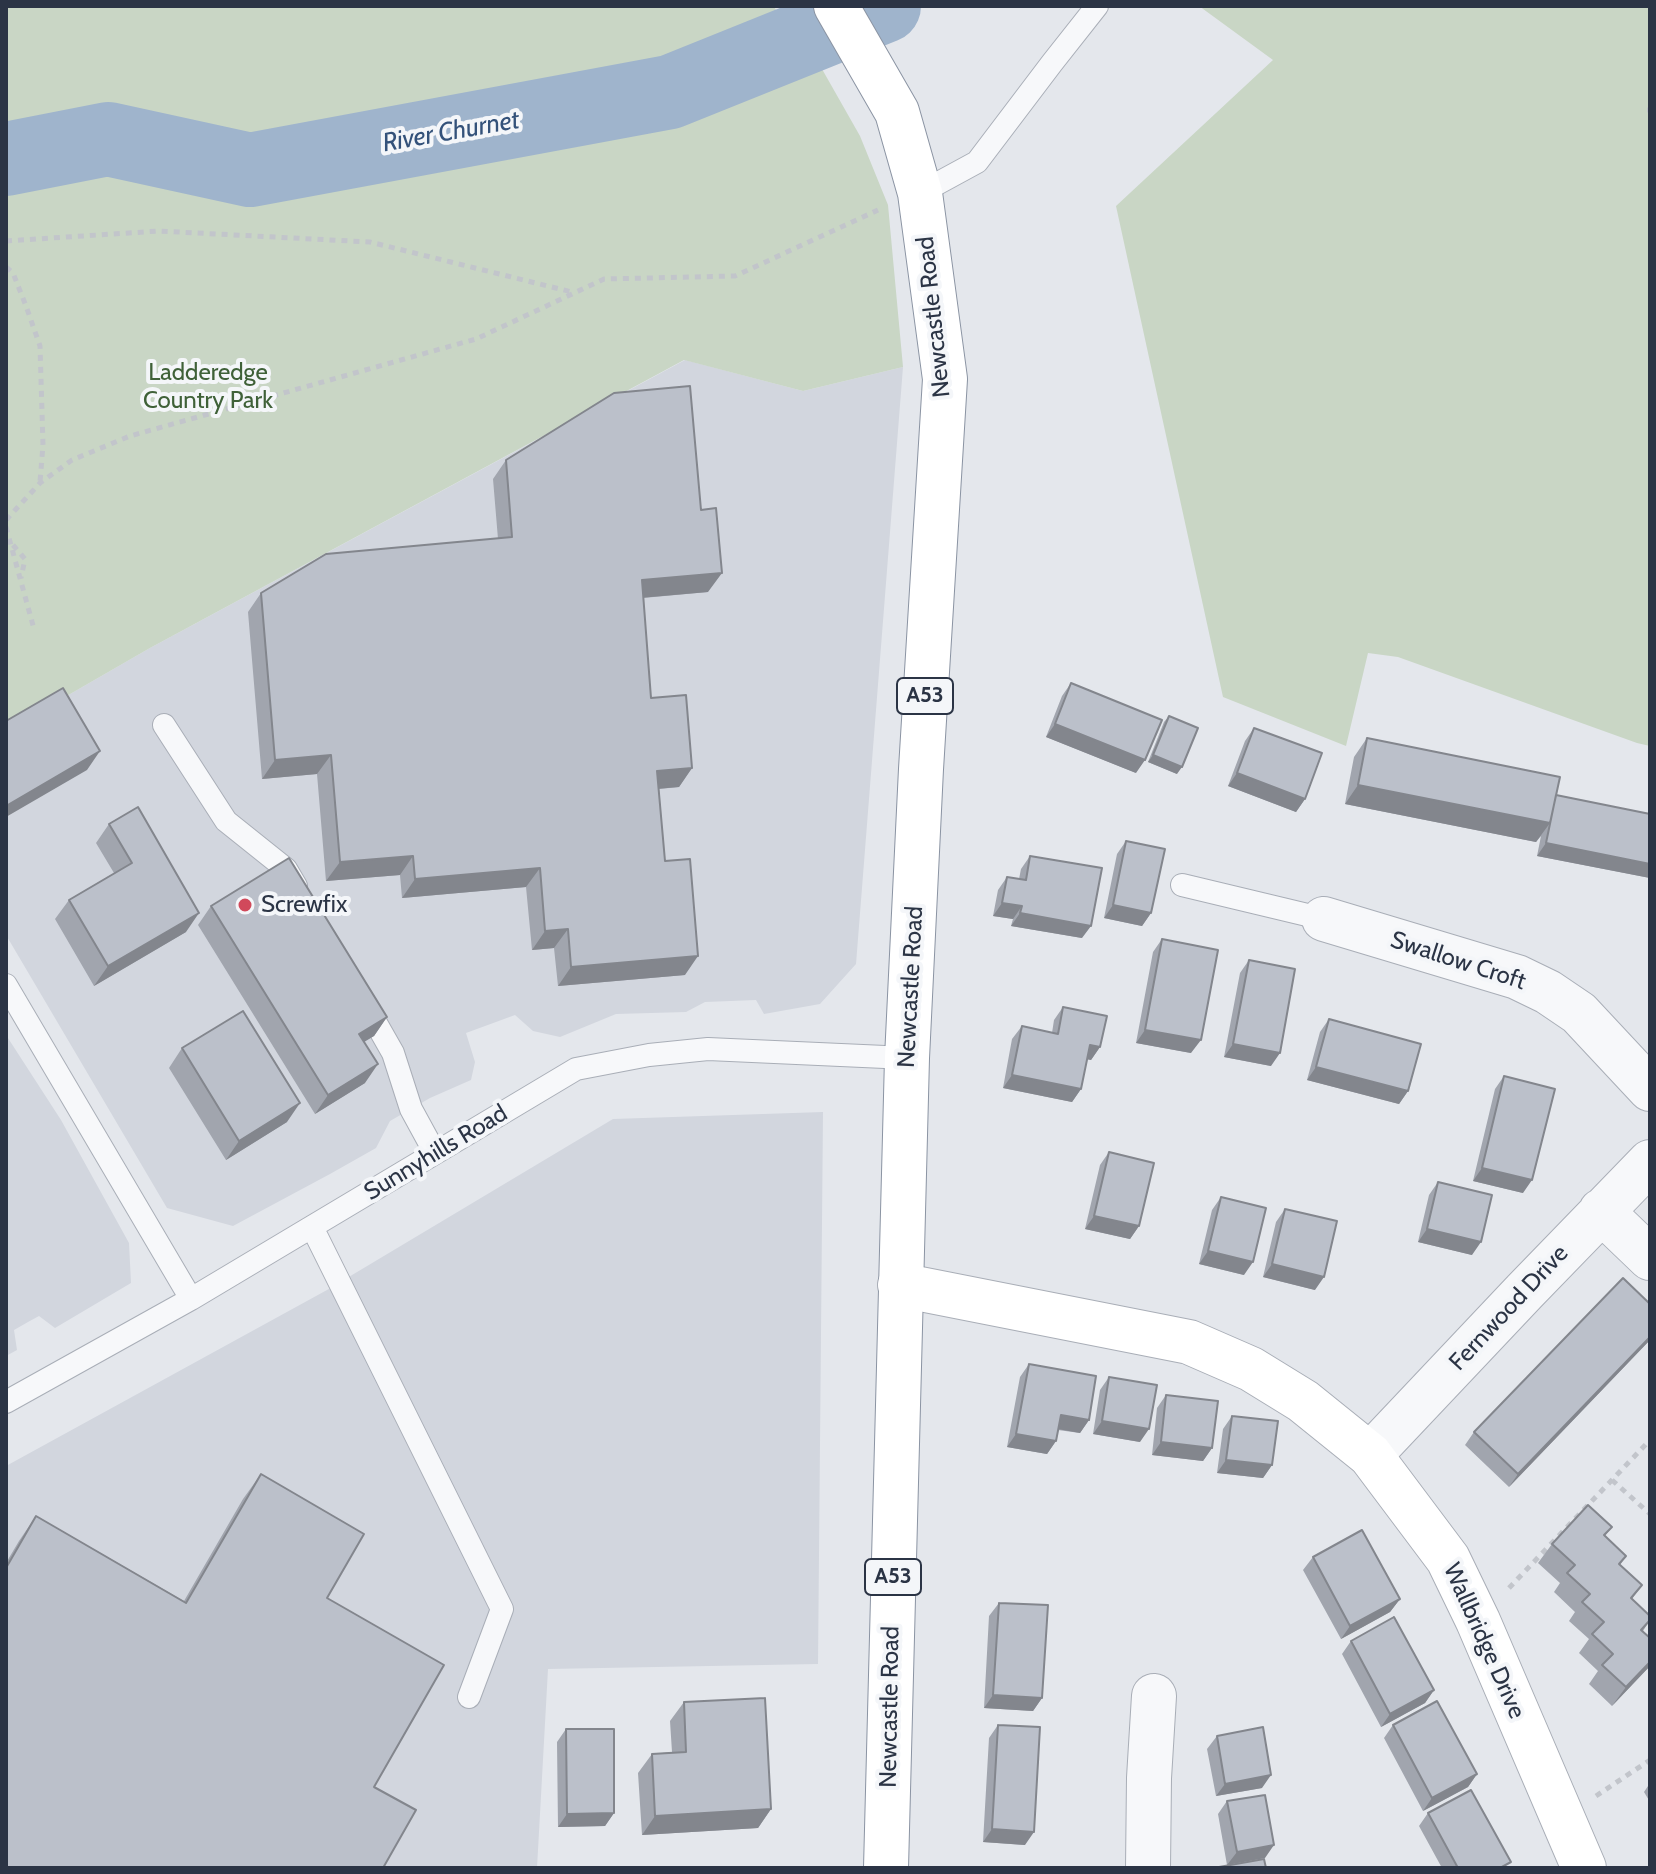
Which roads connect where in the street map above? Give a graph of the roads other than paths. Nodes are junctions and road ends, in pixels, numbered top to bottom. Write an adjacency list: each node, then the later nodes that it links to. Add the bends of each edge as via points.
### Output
1 (836, 6): 3 (main road, Newcastle Road / A53, via 897,112)
2 (1097, 6): 3 (lane, via 977,162)
3 (920, 193): 10 (main road, Newcastle Road / A53, via 945,379)
4 (164, 725): 6 (lane, via 226,821 286,869)
5 (1182, 885): 7 (lane)
6 (309, 909)
7 (1324, 919): 11 (street, Swallow Croft, via 1517,977 1548,992 1579,1013)
8 (6, 985): 18 (lane)
9 (355, 987): 12 (lane, via 393,1053 411,1109)
10 (907, 1058): 12 (lane, Sunnyhills Road, via 708,1049 605,1063 576,1069); 17 (main road, Newcastle Road / A53)
11 (1650, 1089)
12 (435, 1153): 15 (lane, Sunnyhills Road)
13 (1650, 1162): 14 (street, Fernwood Drive)
14 (1601, 1211): 16 (street); 20 (street, Fernwood Drive)
15 (312, 1227): 18 (lane, Sunnyhills Road); 22 (lane, via 502,1609)
16 (1650, 1258)
17 (900, 1285): 20 (main road, Wallbridge Drive, via 1189,1342 1251,1369 1303,1401); 23 (main road, Newcastle Road / A53)
18 (191, 1299): 19 (lane, Sunnyhills Road)
19 (6, 1402)
20 (1370, 1455): 25 (main road, Wallbridge Drive, via 1448,1559)
21 (1154, 1696): 24 (street)
22 (469, 1697)
23 (886, 1868)
24 (1148, 1868)
25 (1584, 1868)

